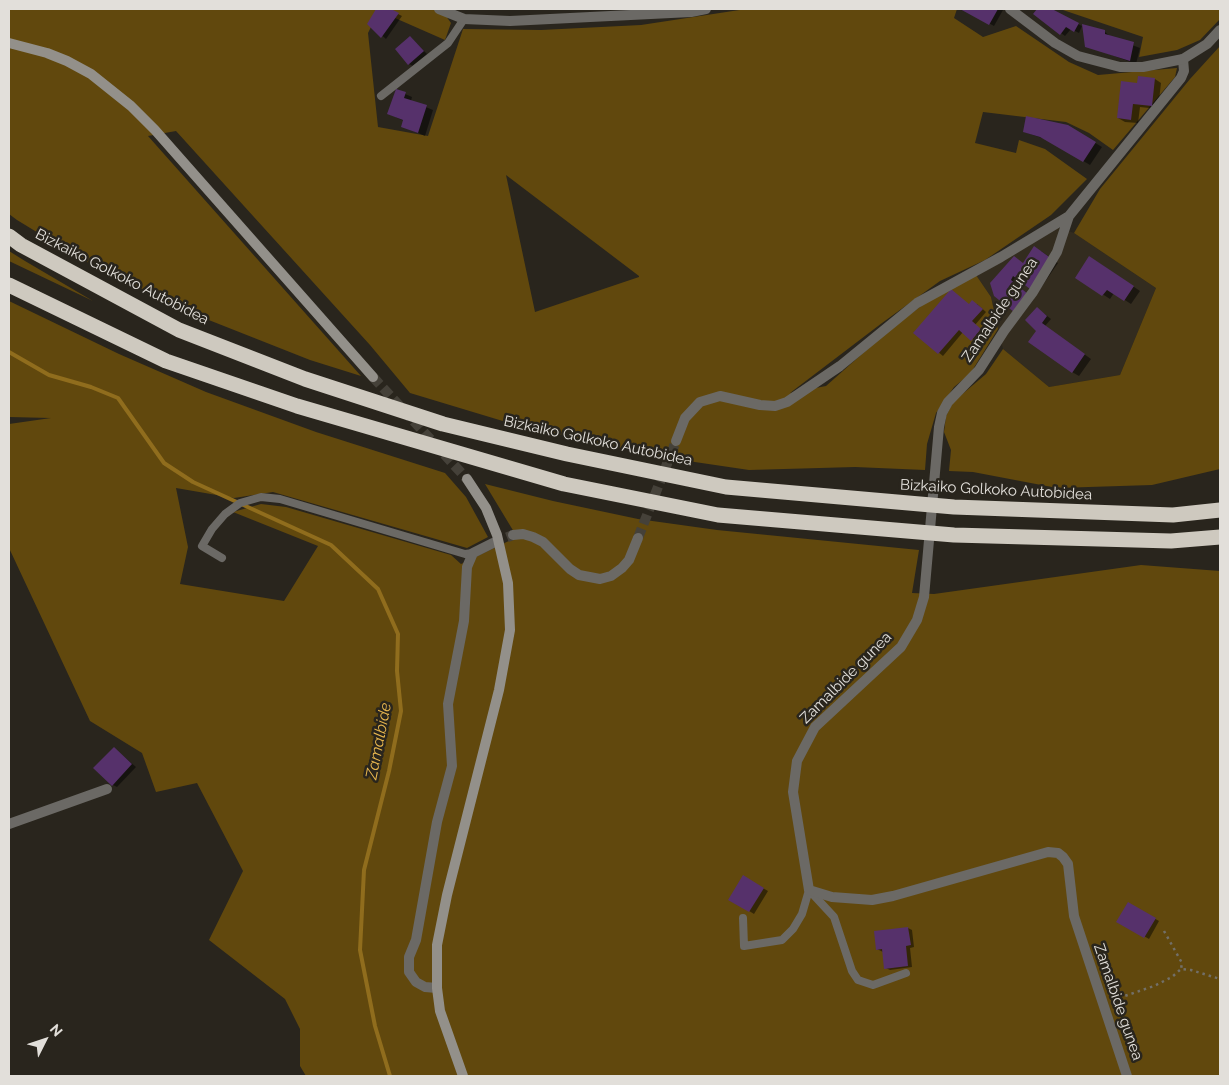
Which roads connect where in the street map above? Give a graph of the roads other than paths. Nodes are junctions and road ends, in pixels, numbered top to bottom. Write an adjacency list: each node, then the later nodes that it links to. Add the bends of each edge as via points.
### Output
1 (439, 9): 4 (street)
2 (706, 9): 4 (street, via 502,21)
3 (1010, 9): 7 (street, via 1055,43 1097,63 1143,67)
4 (464, 19): 8 (lane, via 448,43)
5 (1220, 30): 7 (street, via 1207,44)
6 (9, 43): 12 (main road, via 47,52 67,61 92,74 131,106)
7 (1182, 59): 9 (street, Zamalbide gunea, via 1184,71 1181,78)
8 (381, 96)
9 (1069, 216): 13 (street, Zamalbide gunea, via 917,303 840,366 787,402 775,406 760,405 720,396 700,402 685,418); 24 (street, Zamalbide gunea, via 1057,252 1033,292 979,370 948,402 938,427 924,597 917,620 901,647 815,727 797,761 793,777 794,799)
10 (9, 236): 15 (highway, Bizkaiko Golkoko Autobidea, via 179,330 305,379 443,424 567,454 726,488 954,508 1173,514)
11 (9, 285): 17 (highway, via 166,361 297,406 564,484 718,515 944,535 1171,541)
12 (373, 377)
13 (676, 441)
14 (467, 479): 27 (main road, via 486,508 497,535 508,583 510,630 499,690 440,926)
15 (1220, 510)
16 (512, 535): 18 (street, via 533,537 543,542 579,575 600,578 611,576 622,568)
17 (1220, 537)
18 (638, 538)
19 (493, 543): 20 (street)
20 (473, 553): 21 (lane, via 465,554 280,499 261,498 240,503 212,529 202,546); 27 (street, via 467,567 464,621 448,704 452,766 416,940 409,957 409,972 416,982)
21 (222, 558)
22 (107, 789): 23 (street)
23 (9, 824)
24 (809, 890): 25 (lane, via 802,914 782,940 744,946); 26 (lane, via 834,917 858,980 873,986); 29 (street, Zamalbide gunea, via 839,898 872,900 1048,852 1058,853 1068,864 1074,916)
25 (743, 918)
26 (906, 973)
27 (437, 988): 28 (main road, via 445,1030)
28 (463, 1076)
29 (1127, 1076)

